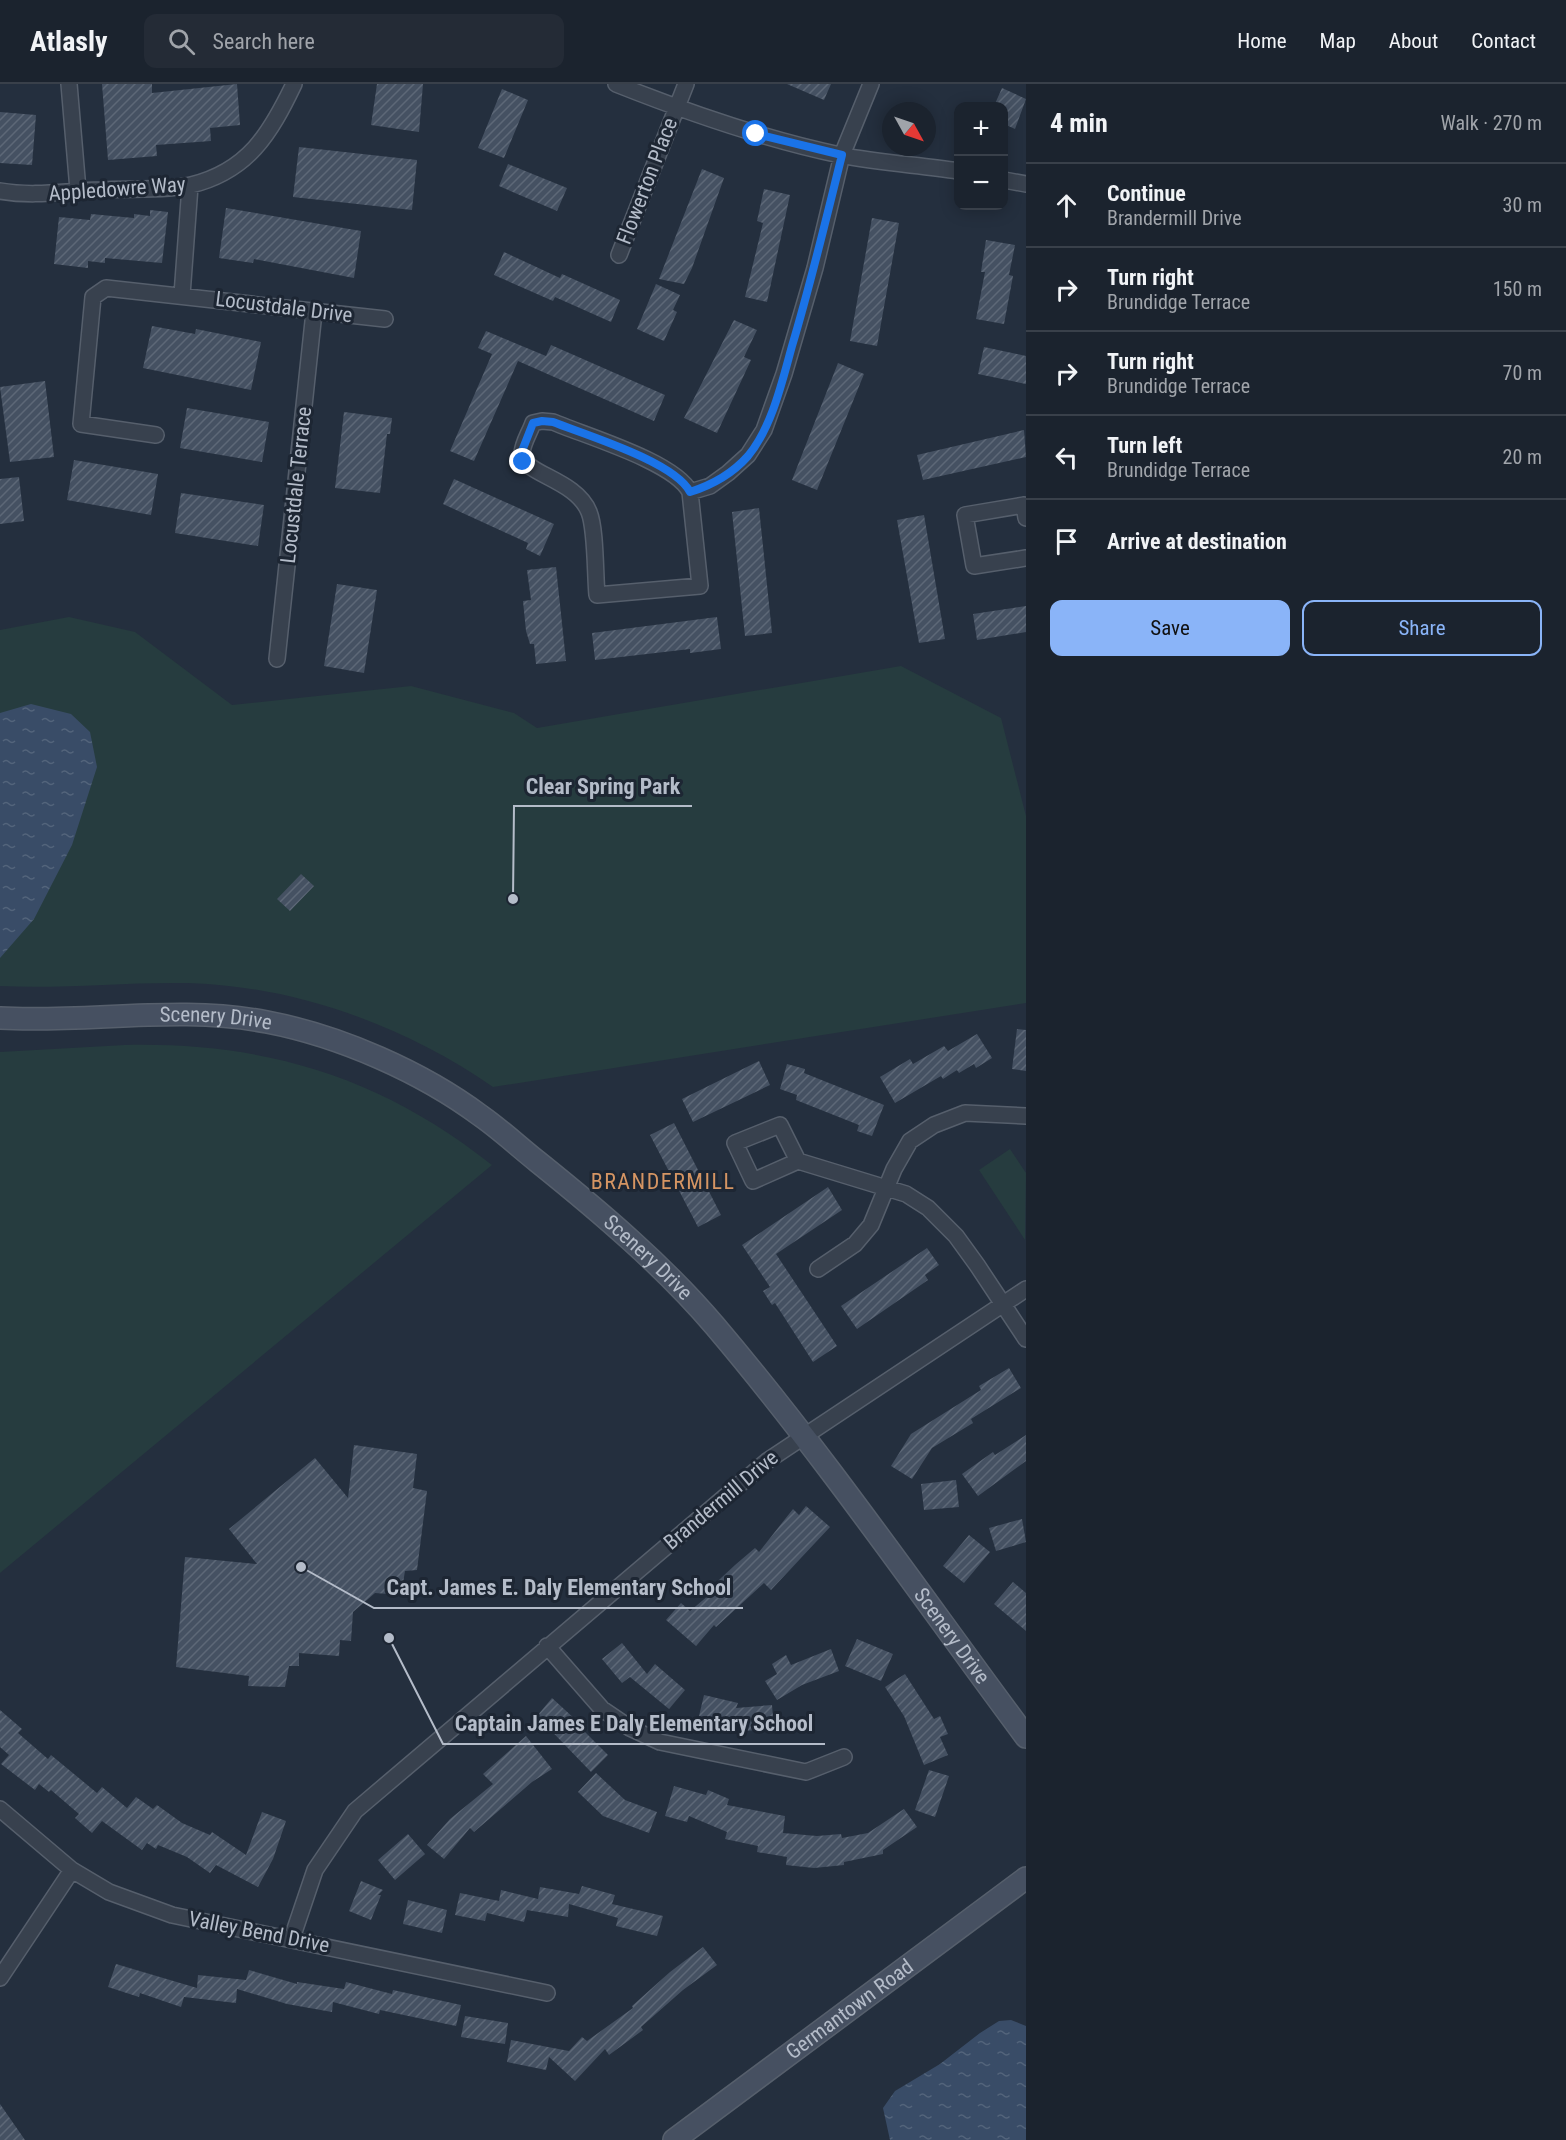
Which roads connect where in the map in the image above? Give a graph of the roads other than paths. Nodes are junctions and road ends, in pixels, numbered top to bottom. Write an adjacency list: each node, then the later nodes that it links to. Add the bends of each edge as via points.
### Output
1 (69, 84): 12 (street)
2 (294, 84): 11 (street, Appledowre Way, via 262,142 244,161)
3 (616, 84): 6 (street)
4 (686, 84): 6 (street, Flowerton Place)
5 (871, 84): 7 (street)
6 (676, 108): 7 (street, via 756,134); 14 (street, Flowerton Place)
7 (842, 155): 8 (street); 19 (street, via 815,268 764,429 748,455 728,473 710,486)
8 (954, 170)
9 (1008, 181): 10 (street)
10 (1026, 184)
11 (190, 186): 12 (street, Appledowre Way); 15 (street)
12 (78, 190): 13 (street, Appledowre Way, via 36,195)
13 (0, 191)
14 (619, 255)
15 (182, 295): 16 (street, Locustdale Drive); 18 (street, Locustdale Drive, via 106,288 93,297 81,424)
16 (314, 312): 17 (street, Locustdale Drive); 22 (street, Locustdale Terrace)
17 (385, 319)
18 (156, 435)
19 (690, 492): 19 (street, via 681,478 661,466 553,422 533,423 522,451 523,462 578,494 590,513 597,595 700,586)
20 (1026, 518): 21 (street, via 1024,505 965,515 974,566)
21 (1026, 558)
22 (278, 659)
23 (0, 1018): 31 (street, Scenery Drive, via 171,1014 267,1022 352,1047 420,1078 479,1115 606,1217 713,1324)
24 (1026, 1116): 26 (street, via 965,1113 934,1125 910,1141)
25 (798, 1161): 26 (street)
26 (887, 1189): 27 (street, via 871,1225 855,1244); 29 (street, via 906,1194 928,1208 956,1236)
27 (818, 1269)
28 (1026, 1289): 29 (street, Brandermill Drive)
29 (1003, 1304): 30 (street); 31 (street, Brandermill Drive)
30 (1026, 1340)
31 (802, 1436): 32 (street, Brandermill Drive); 33 (street, Scenery Drive)
32 (547, 1646): 34 (street, via 602,1709 660,1742 806,1772); 38 (street, Brandermill Drive, via 355,1811 315,1870)
33 (1026, 1737)
34 (844, 1757)
35 (0, 1809): 36 (street, Valley Bend Drive)
36 (72, 1869): 38 (street, Valley Bend Drive, via 109,1892 172,1915); 39 (street)
37 (1026, 1878): 41 (street, Germantown Road)
38 (292, 1938): 40 (street, Valley Bend Drive)
39 (0, 1978)
40 (547, 1993)
41 (674, 2140)

